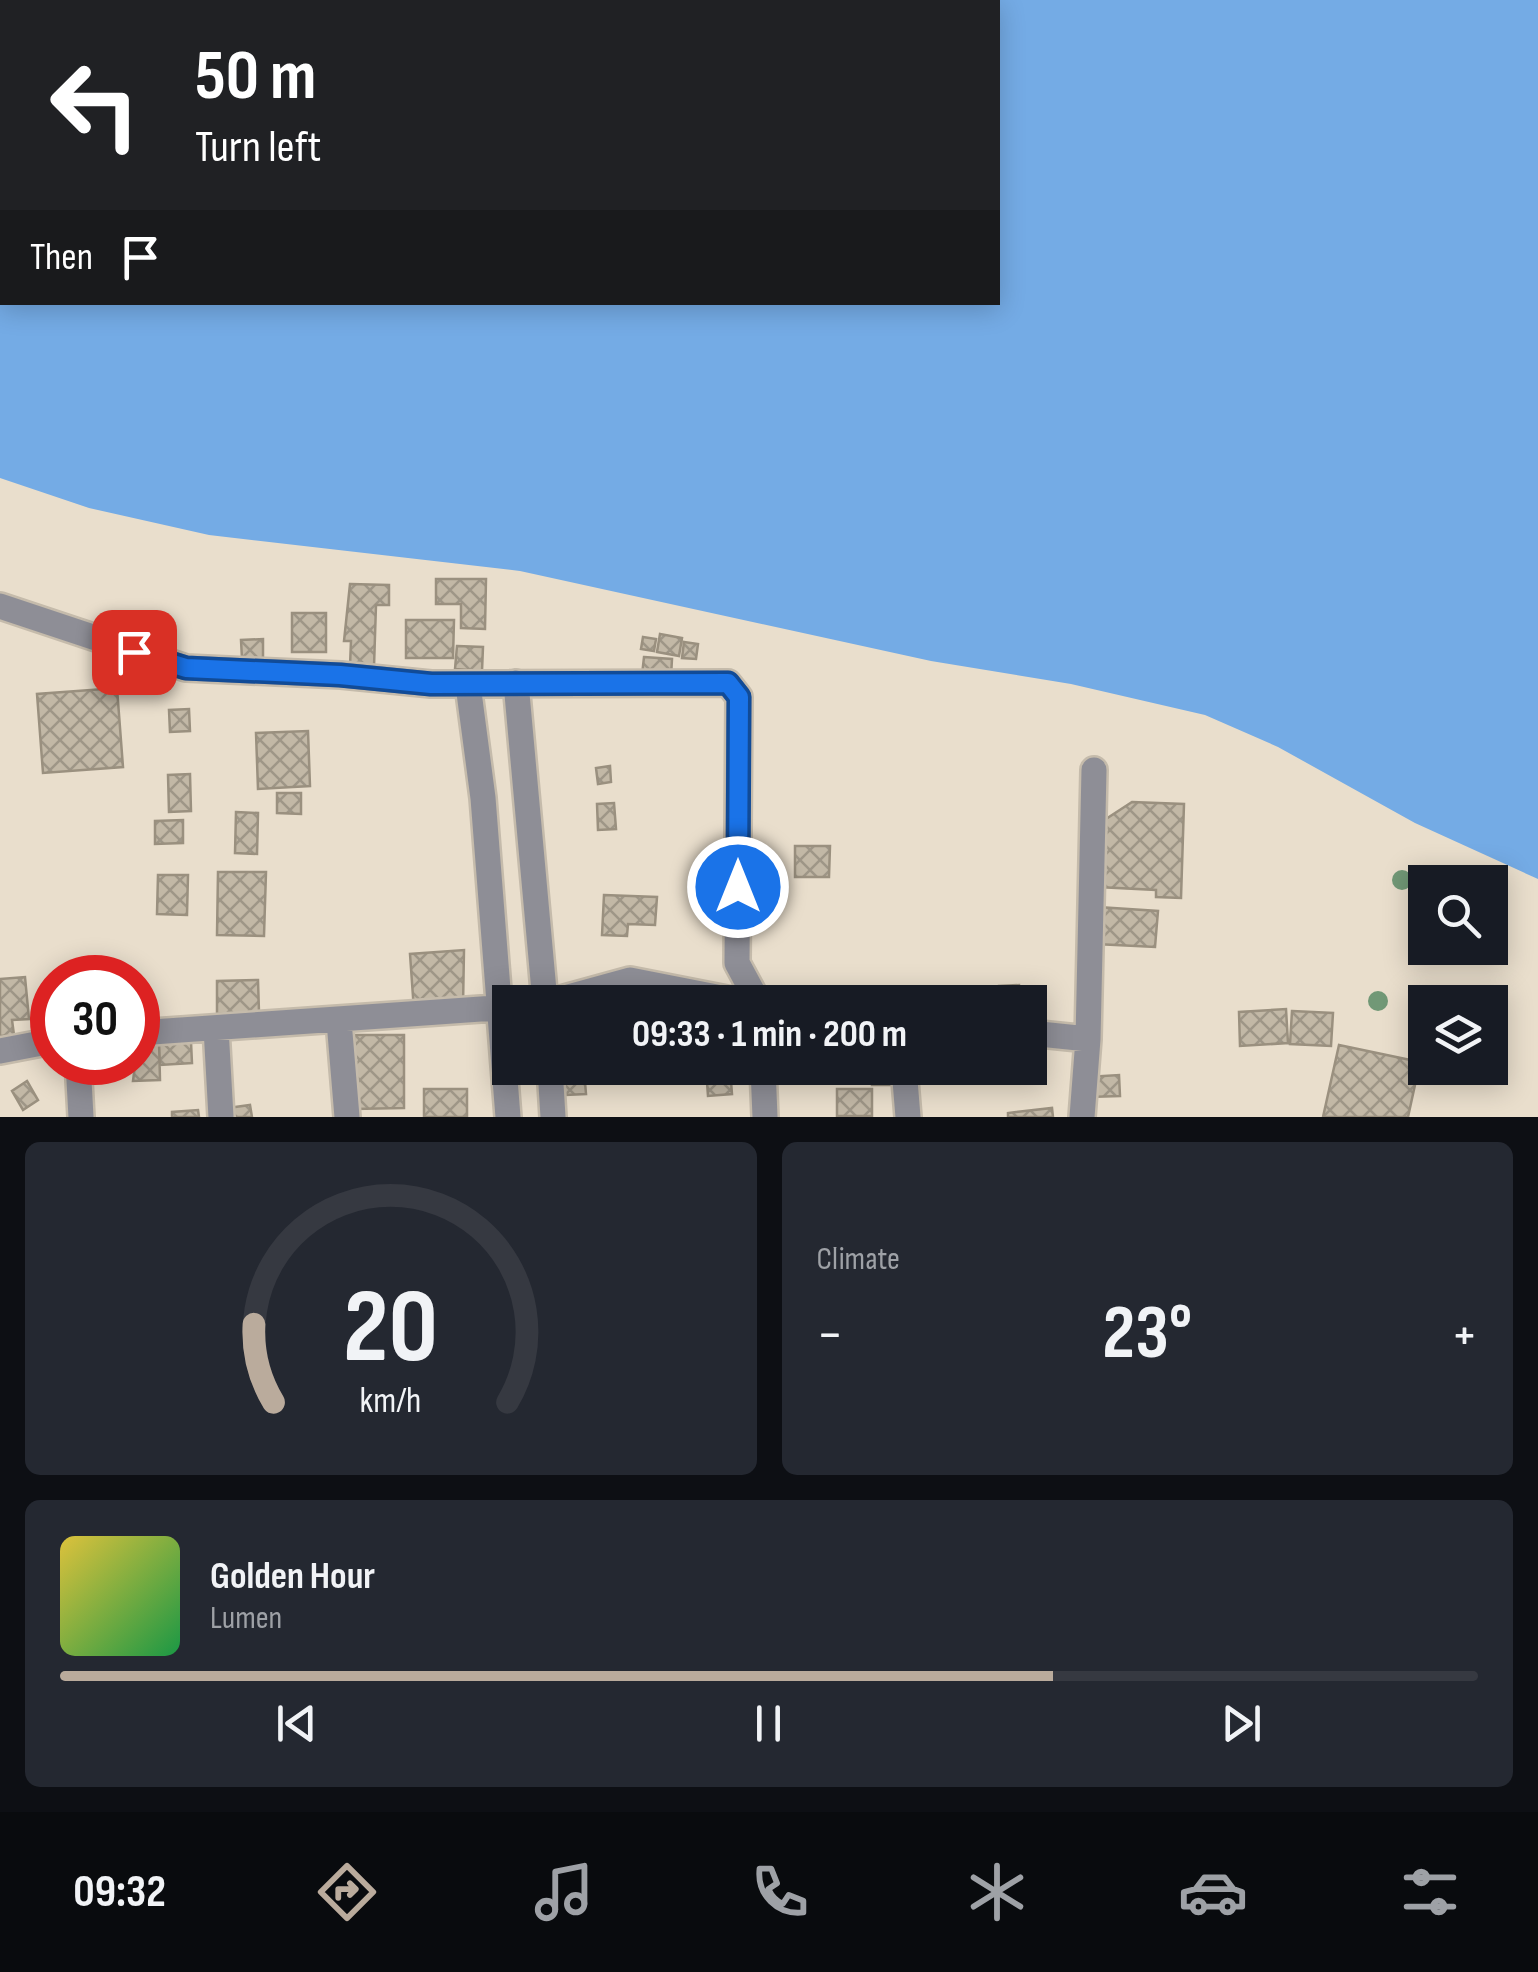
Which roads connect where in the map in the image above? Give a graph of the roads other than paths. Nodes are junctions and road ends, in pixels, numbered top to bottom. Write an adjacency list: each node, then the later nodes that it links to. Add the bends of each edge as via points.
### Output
1 (0, 606): 3 (street, via 186,668)
2 (516, 683): 3 (street); 5 (street); 11 (street, via 728,683 736,689 737,963)
3 (468, 685): 6 (street)
4 (1094, 770): 17 (street)
5 (526, 794): 6 (street); 8 (street)
6 (483, 798): 7 (street)
7 (502, 985)
8 (546, 985)
9 (611, 985): 10 (street)
10 (655, 985)
11 (749, 985)
12 (492, 1009): 13 (street)
13 (339, 1020): 14 (street); 27 (street)
14 (216, 1028): 15 (street); 26 (street)
15 (160, 1032)
16 (1047, 1035): 17 (street)
17 (1088, 1039): 32 (street)
18 (30, 1045): 19 (street)
19 (0, 1051)
20 (79, 1085): 25 (street)
21 (507, 1085): 28 (street)
22 (551, 1085): 29 (street)
23 (763, 1085): 30 (street)
24 (905, 1085): 31 (street)
25 (81, 1117)
26 (221, 1117)
27 (347, 1117)
28 (508, 1117)
29 (553, 1117)
30 (764, 1117)
31 (908, 1117)
32 (1082, 1117)

